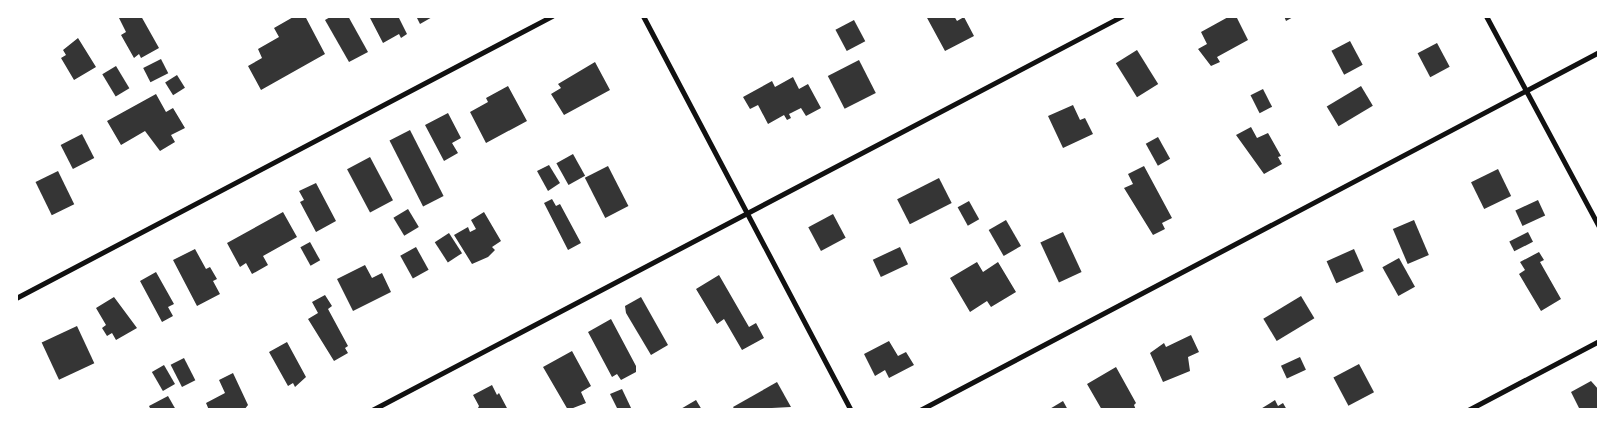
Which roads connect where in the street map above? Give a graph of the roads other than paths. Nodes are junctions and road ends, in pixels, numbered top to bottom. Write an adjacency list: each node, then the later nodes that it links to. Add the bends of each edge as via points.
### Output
1 (552, 16): 9 (street)
2 (643, 16): 7 (street)
3 (1122, 16): 7 (street)
4 (1486, 16): 6 (street)
5 (1599, 52): 6 (street)
6 (1525, 91): 8 (street); 13 (street)
7 (747, 211): 11 (street); 12 (street)
8 (1599, 227)
9 (16, 298)
10 (1599, 340): 14 (street)
11 (372, 410)
12 (851, 410)
13 (920, 410)
14 (1468, 410)

